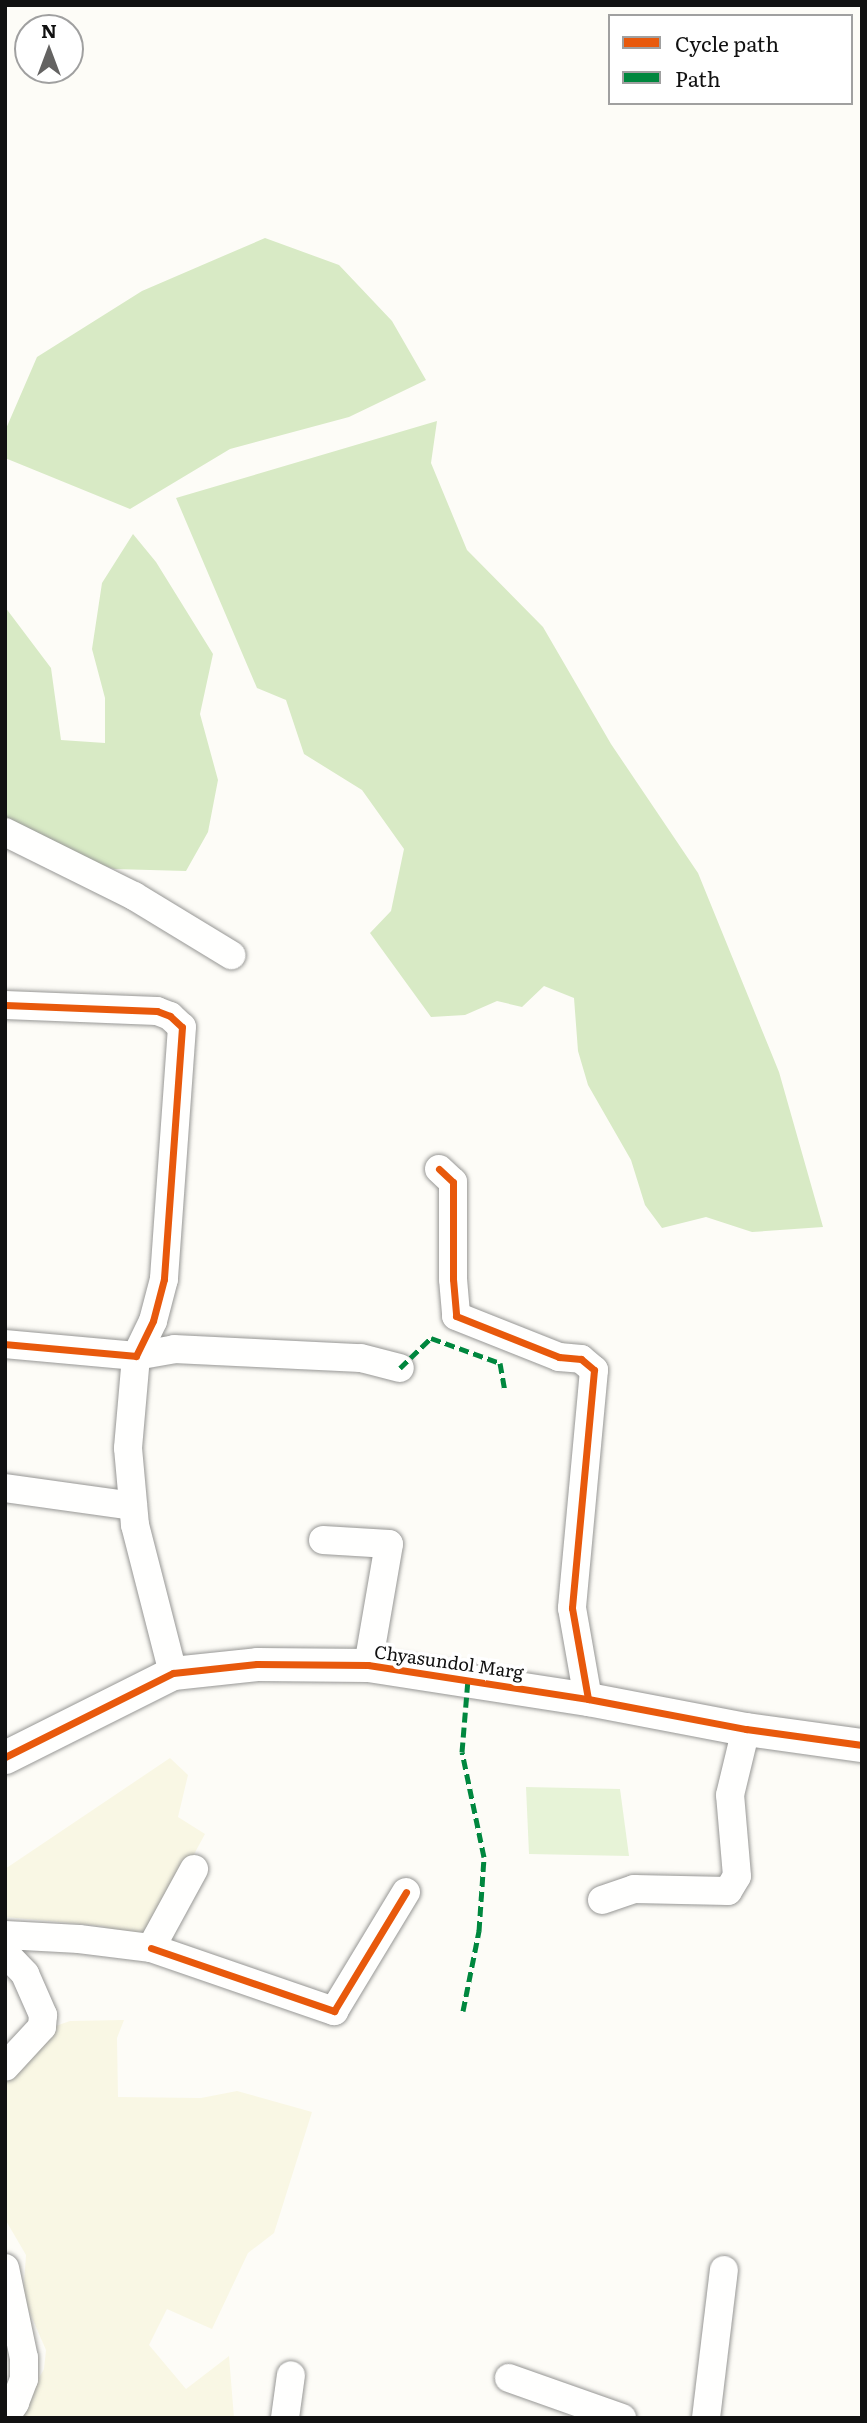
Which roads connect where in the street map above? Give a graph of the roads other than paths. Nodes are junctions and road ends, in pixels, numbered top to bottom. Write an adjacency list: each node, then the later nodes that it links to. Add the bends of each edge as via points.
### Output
1 (5, 832): 2 (street, via 134,896)
2 (231, 955)
3 (5, 1005): 6 (street, via 157,1011 182,1027 164,1279 153,1321)
4 (439, 1170): 13 (street, via 453,1182 456,1316 559,1357 581,1359 594,1370 572,1608)
5 (5, 1344): 6 (street)
6 (136, 1356): 7 (street, via 174,1349 362,1358); 9 (street, via 128,1448)
7 (400, 1368)
8 (5, 1488): 9 (street)
9 (133, 1506): 12 (street)
10 (323, 1540): 11 (street, via 389,1544)
11 (368, 1665): 12 (street, Chyasundol Marg, via 257,1664); 13 (street, Chyasundol Marg)
12 (173, 1673): 16 (street, Chyasundol Marg)
13 (588, 1699): 14 (street, Chyasundol Marg)
14 (746, 1729): 15 (street, Chyasundol Marg); 19 (street, via 730,1795 737,1876 728,1891 634,1889)
15 (862, 1745)
16 (11, 1759)
17 (194, 1869): 21 (street)
18 (407, 1892): 21 (street, via 334,2011)
19 (602, 1900)
20 (5, 1935): 21 (street)
21 (151, 1948)
22 (5, 1953): 23 (street, via 25,1974 43,2015 42,2027)
23 (5, 2067)
24 (5, 2268): 28 (street, via 24,2358 24,2379)
25 (724, 2270): 31 (street)
26 (291, 2375): 29 (street)
27 (509, 2378): 30 (street)
28 (5, 2418)
29 (285, 2418)
30 (622, 2418)
31 (706, 2418)

